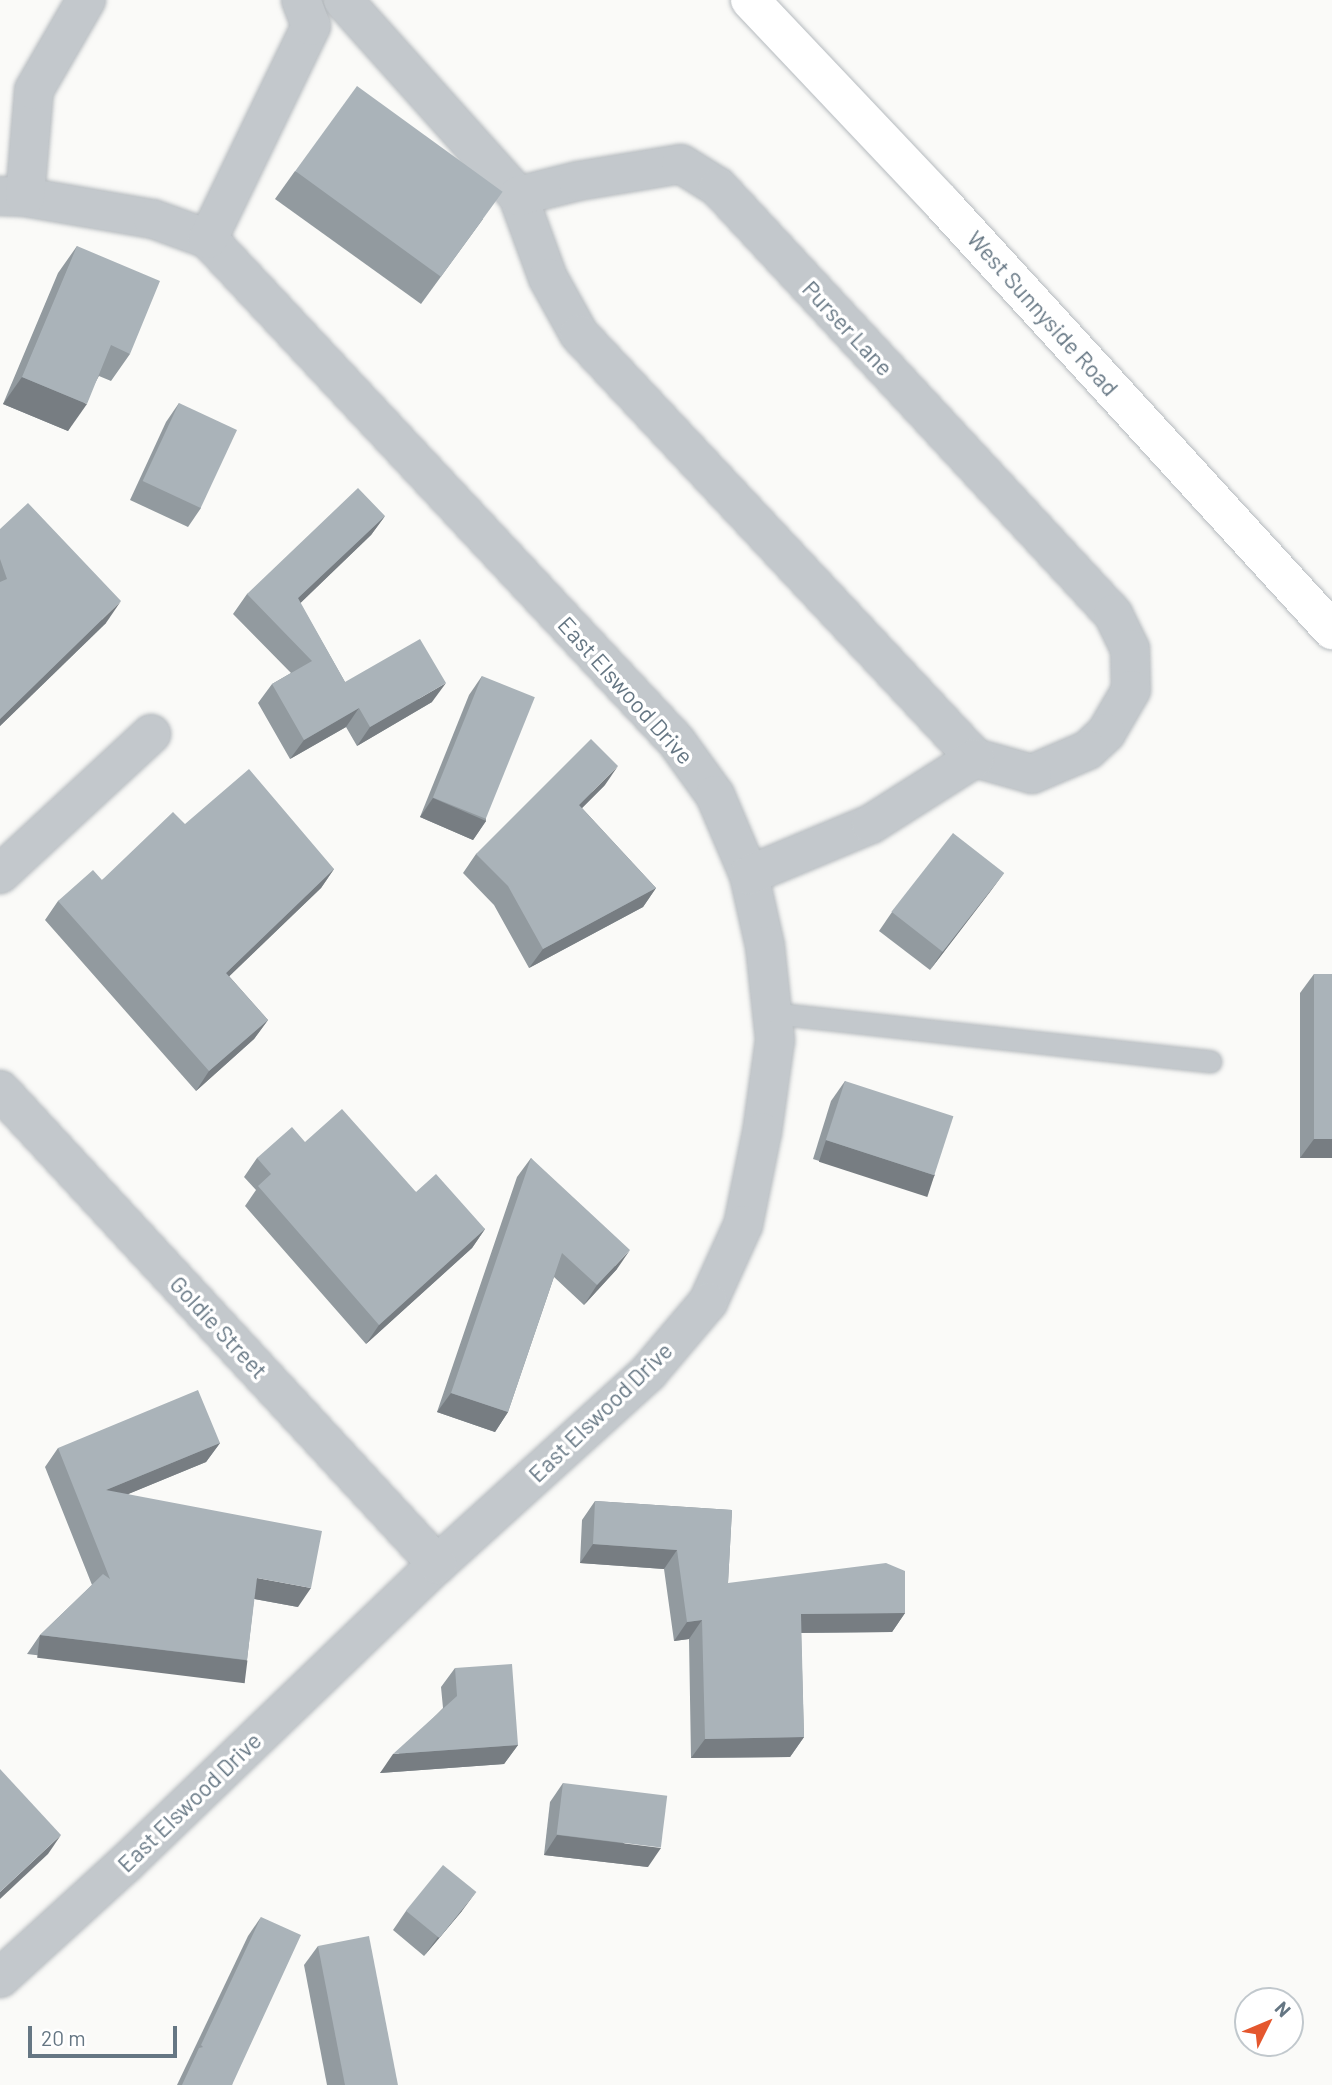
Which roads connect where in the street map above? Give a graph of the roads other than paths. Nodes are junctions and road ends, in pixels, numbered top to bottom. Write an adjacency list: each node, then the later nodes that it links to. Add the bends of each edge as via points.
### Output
1 (86, 0): 5 (street, via 34,90)
2 (301, 0): 7 (street, via 311,26)
3 (343, 0): 6 (street)
4 (750, 0): 8 (main road, West Sunnyside Road)
5 (12, 196): 7 (street, East Elswood Drive, via 153,219)
6 (518, 196): 10 (street, via 548,278 579,334); 10 (street, Purser Lane, via 681,164 718,187 1113,614 1130,649 1131,690 1106,733 1088,750 1032,774)
7 (208, 239): 12 (street, East Elswood Drive, via 676,741 715,795)
8 (1332, 630)
9 (151, 734): 11 (street)
10 (975, 758): 12 (street, via 871,824)
11 (0, 874)
12 (749, 875): 13 (street, East Elswood Drive, via 765,946)
13 (772, 1013): 14 (lane); 16 (street, East Elswood Drive, via 775,1040 743,1225 708,1302 648,1373)
14 (1210, 1061)
15 (0, 1090): 16 (street, Goldie Street)
16 (437, 1564): 17 (street, East Elswood Drive)
17 (0, 1978)

